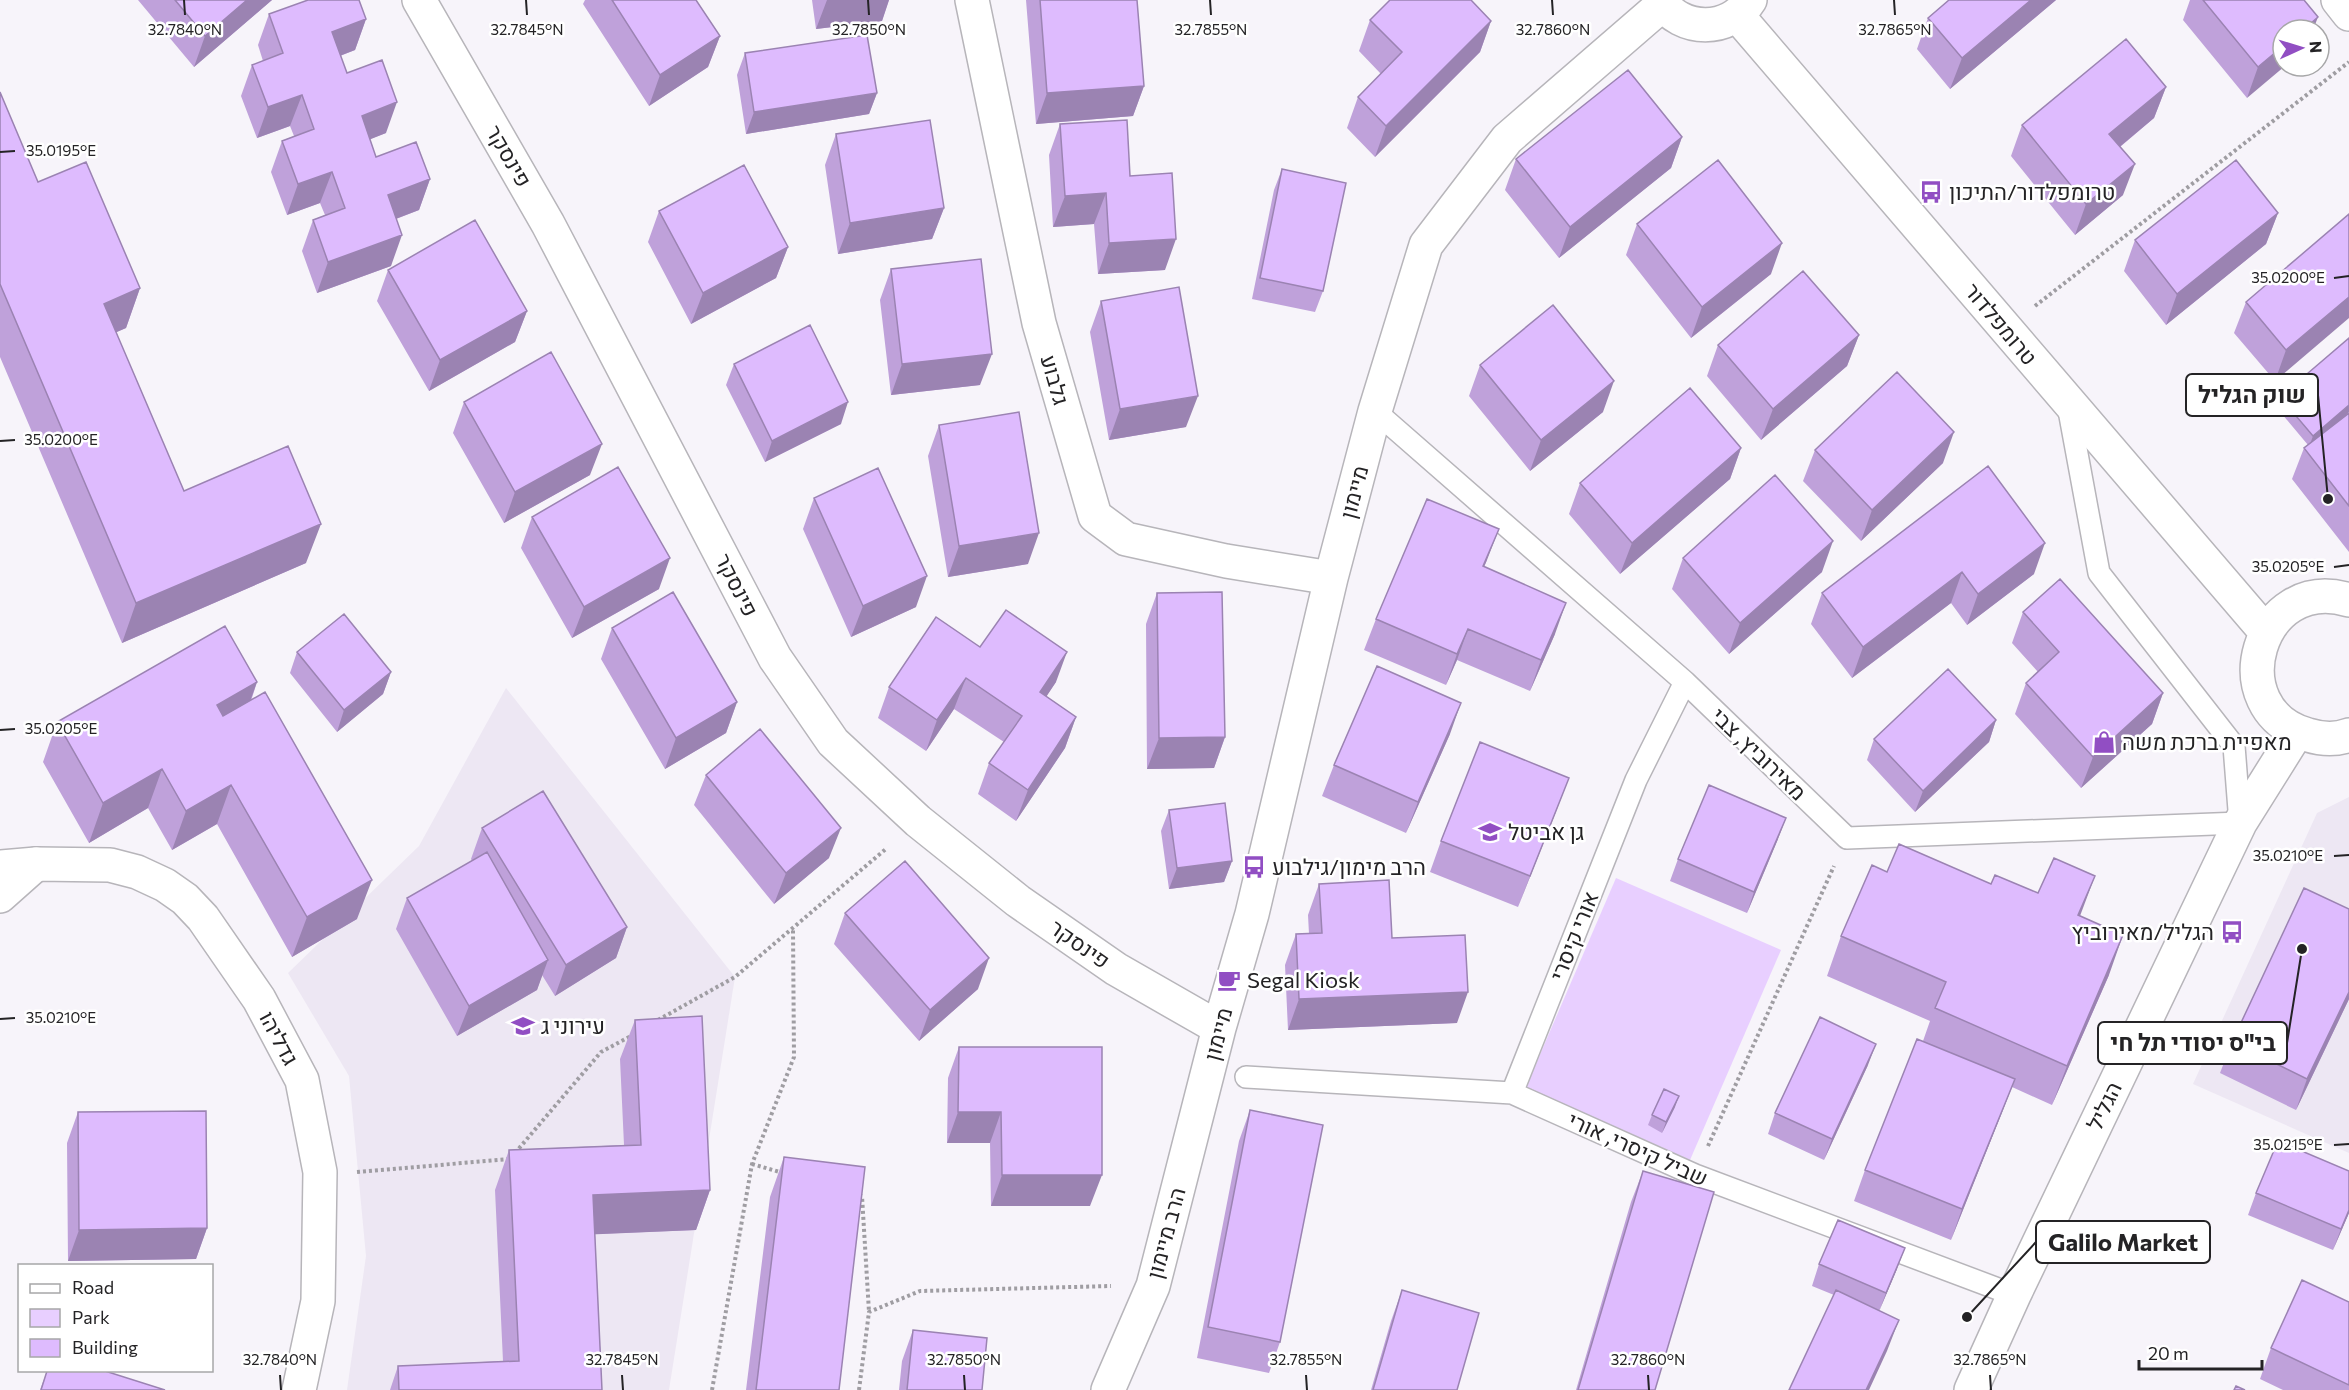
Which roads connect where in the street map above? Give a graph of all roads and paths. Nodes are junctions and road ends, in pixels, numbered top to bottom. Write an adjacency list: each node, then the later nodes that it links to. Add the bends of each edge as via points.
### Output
1 (419, 0): 24 (street, פינסקר, via 548,224 775,658 833,742 918,821 1018,901 1116,969)
2 (972, 0): 11 (street, גלבוע, via 1039,323 1095,516 1126,539)
3 (2338, 0): 6 (street)
4 (1661, 2): 5 (street, via 1678,18 1698,25 1711,25); 10 (street, מיימון, via 1507,139 1425,244)
5 (1744, 7): 8 (street, טרומפלדור)
6 (2349, 14)
7 (2349, 62): 8 (path)
8 (2006, 329): 9 (street, טרומפלדור)
9 (2068, 405): 13 (street, טרומפלדור); 17 (lane, via 2099,573 2234,746)
10 (1375, 411): 11 (street, מיימון); 14 (lane, מאירוביץ, צבי)
11 (1331, 578): 24 (street, מיימון, via 1252,914)
12 (2349, 600): 13 (street, via 2323,596 2300,601)
13 (2265, 632): 15 (street, via 2258,654 2260,688 2278,719)
14 (1685, 682): 18 (lane, מאירוביץ, צבי); 28 (lane, אורי קיסרי, via 1636,780)
15 (2297, 732): 16 (street, via 2320,739); 17 (street, הגליל)
16 (2349, 735)
17 (2240, 823): 18 (lane); 35 (street, הגליל)
18 (1847, 838): 32 (path)
19 (887, 848): 22 (path)
20 (13, 864): 21 (street); 30 (street, גדליהו, via 110,865 137,872 165,885 203,918 259,999 302,1080)
21 (0, 897)
22 (793, 929): 23 (path, via 735,977); 29 (path, via 794,1058)
23 (652, 1023)
24 (1219, 1028): 26 (street, מיימון)
25 (632, 1035): 30 (path, via 601,1052 511,1159)
26 (1208, 1071): 40 (street, הרב מיימון, via 1153,1286)
27 (1246, 1077): 28 (lane, שביל קיסרי, אורי)
28 (1512, 1093): 32 (lane, שביל קיסרי, אורי)
29 (752, 1164): 31 (path); 38 (path)
30 (320, 1172): 37 (street, גדליהו, via 318,1300)
31 (785, 1174)
32 (1695, 1175): 35 (lane, שביל קיסרי, אורי)
33 (851, 1193): 36 (path, via 862,1196)
34 (1123, 1286): 36 (path, via 920,1291)
35 (2014, 1295): 41 (street, הגליל)
36 (869, 1312): 39 (path)
37 (300, 1390)
38 (712, 1390)
39 (859, 1390)
40 (1108, 1390)
41 (1971, 1390)

